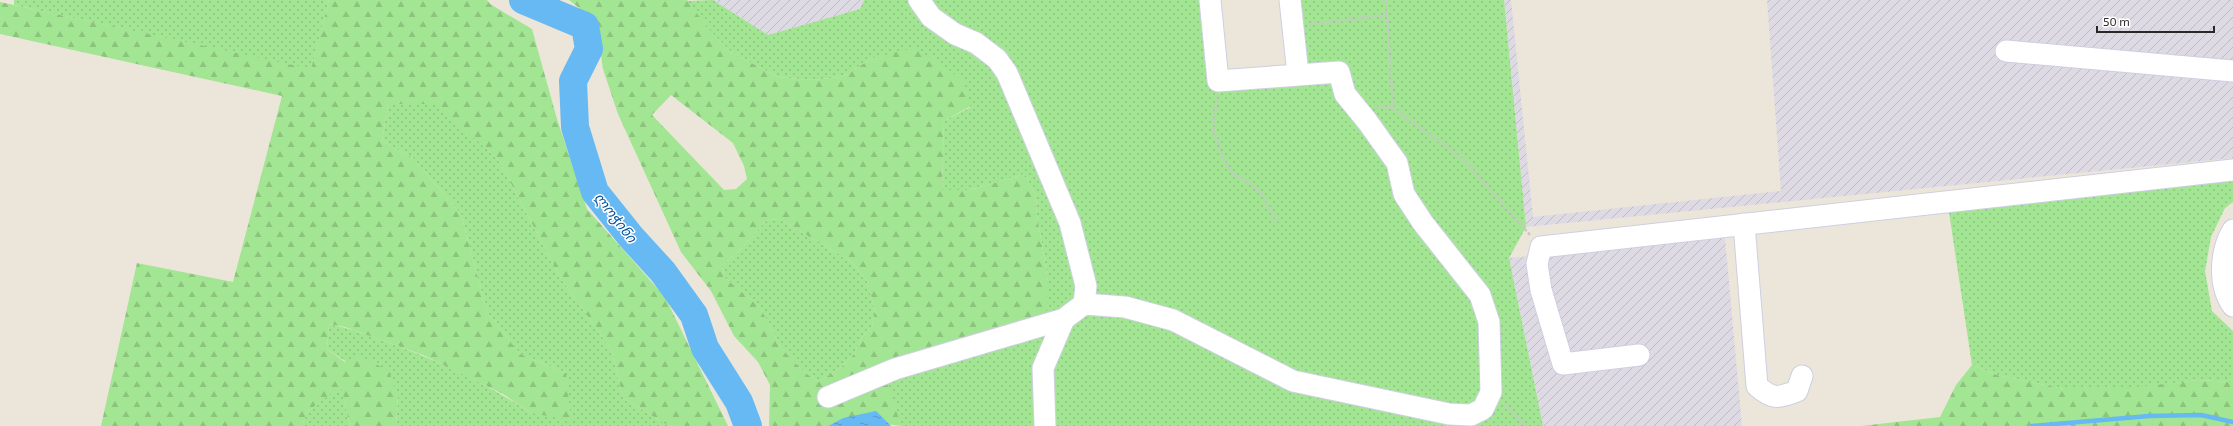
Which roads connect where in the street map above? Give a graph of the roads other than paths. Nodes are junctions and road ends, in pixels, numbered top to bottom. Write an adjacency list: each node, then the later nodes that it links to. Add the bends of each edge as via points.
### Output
1 (919, 0): 10 (street, via 931,17 955,34 976,43 996,59 1008,74 1070,222 1086,286)
2 (1210, 0): 6 (street, via 1218,81)
3 (1290, 0): 6 (street)
4 (2006, 51): 5 (street)
5 (2233, 71)
6 (1298, 74): 10 (street, via 1339,72 1345,94 1397,163 1404,194 1423,223 1480,295 1489,322 1491,392 1483,409 1471,415 1449,414 1317,388 1273,372 1172,320 1125,307)
7 (2233, 170): 8 (street)
8 (1744, 224): 13 (street, via 1541,247 1537,264 1541,290 1564,364); 14 (street, via 1757,386 1768,396 1782,397 1797,391)
9 (2233, 230): 11 (street, via 2225,248 2223,275)
10 (1084, 304): 12 (street)
11 (2233, 306)
12 (1064, 319): 15 (street, via 895,369); 16 (street, via 1043,368)
13 (1639, 355)
14 (1802, 376)
15 (828, 397)
16 (1045, 426)

